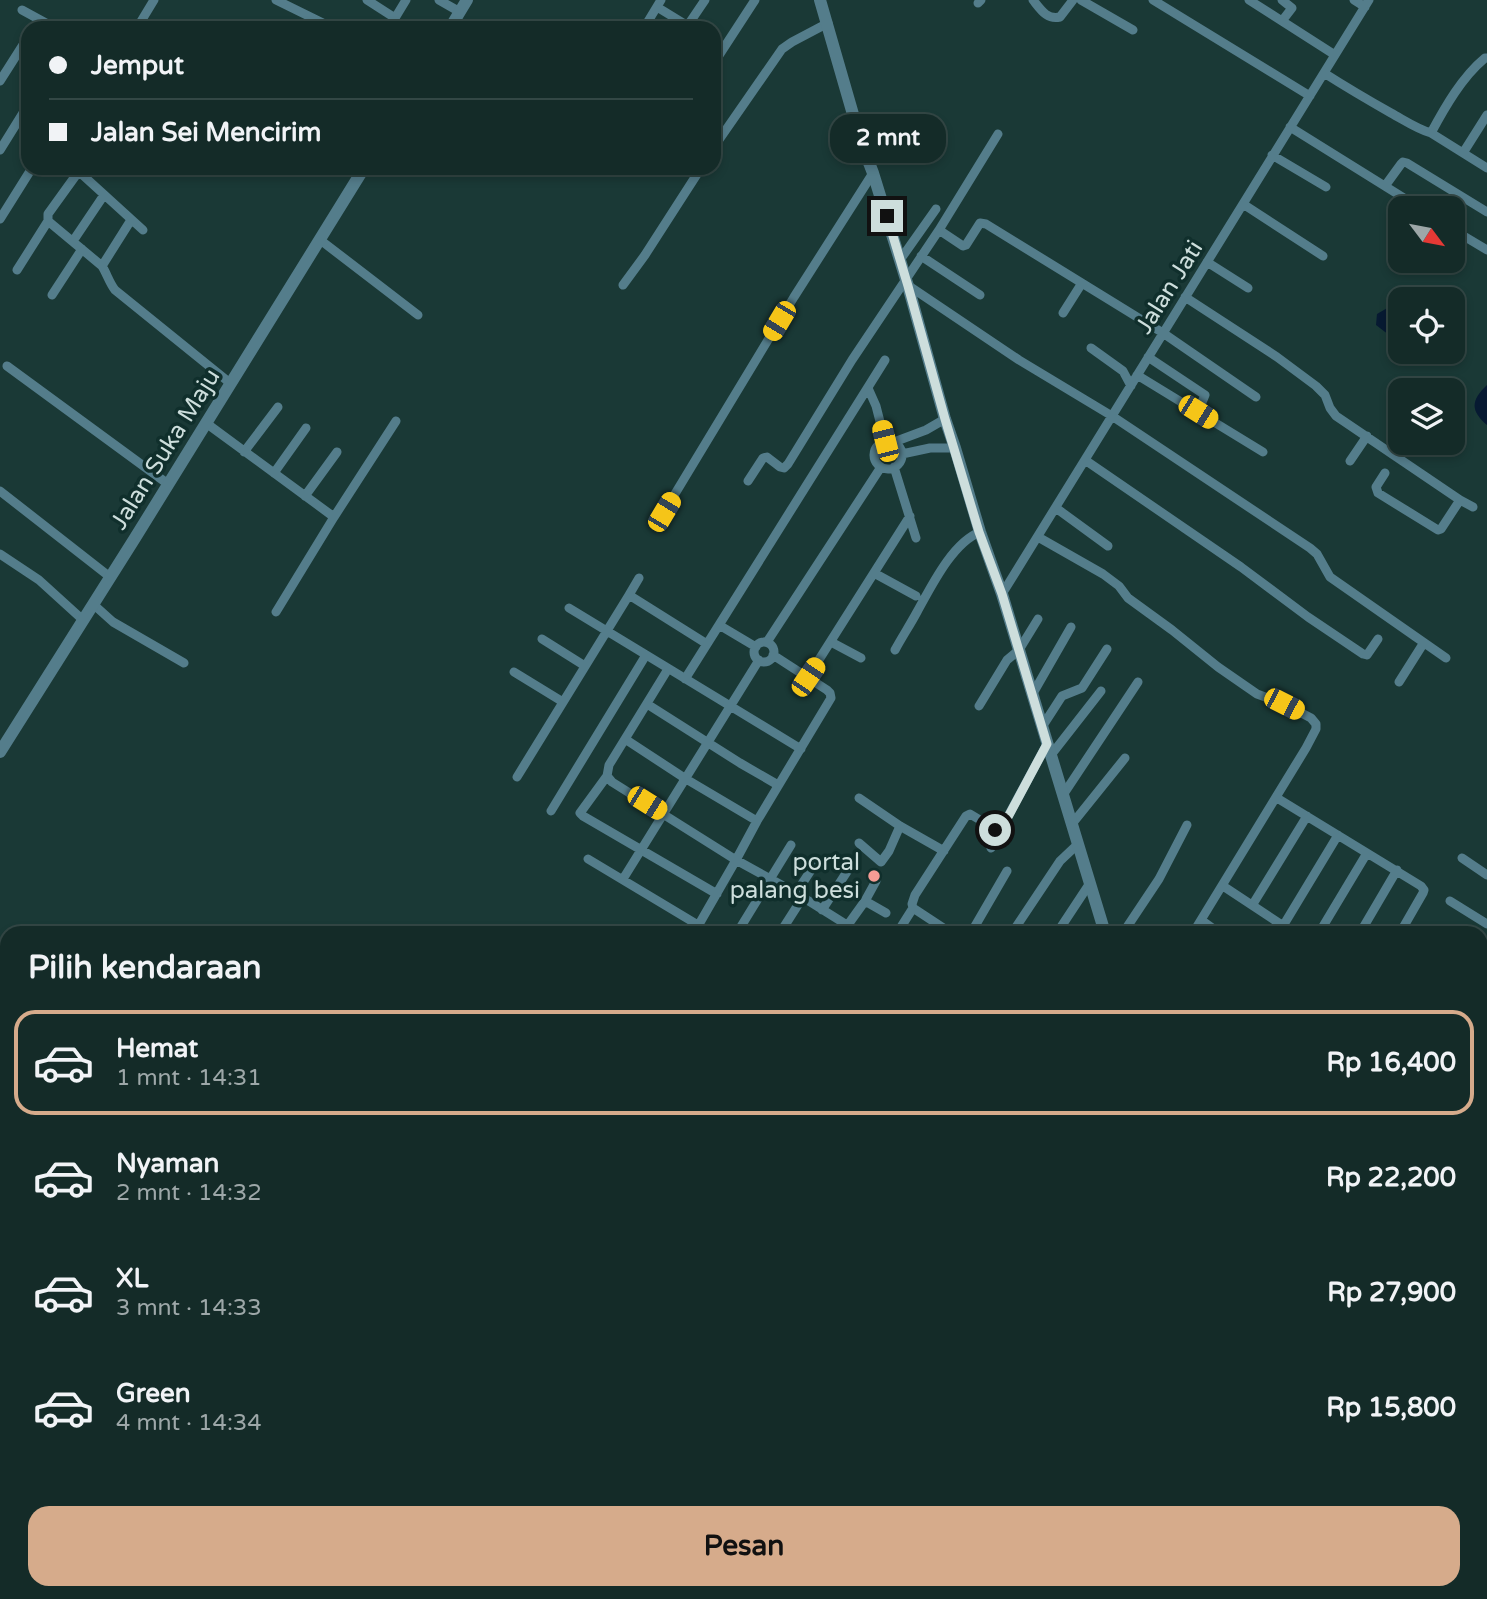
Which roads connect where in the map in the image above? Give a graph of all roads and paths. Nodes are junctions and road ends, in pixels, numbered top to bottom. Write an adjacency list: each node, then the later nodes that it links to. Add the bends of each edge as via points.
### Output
1 (154, 0): 23 (street)
2 (276, 0): 24 (street)
3 (367, 0): 21 (street)
4 (406, 0): 21 (street)
5 (439, 0): 20 (street)
6 (467, 0): 20 (street)
7 (705, 0): 29 (street)
8 (755, 0): 34 (street)
9 (820, 0): 31 (street)
10 (1073, 0): 16 (street, via 1055,18)
11 (1081, 0): 32 (street)
12 (1153, 0): 39 (street)
13 (1249, 0): 30 (street)
14 (1282, 0): 30 (street, via 1292,8)
15 (1354, 0): 17 (street)
16 (1035, 1)
17 (1367, 3): 35 (street, Jalan Jati)
18 (659, 4): 27 (street); 28 (street)
19 (22, 10): 22 (street)
20 (460, 12): 26 (street)
21 (395, 18): 25 (street)
22 (33, 21)
23 (141, 21)
24 (319, 21)
25 (393, 21)
26 (454, 21)
27 (648, 21)
28 (680, 21)
29 (691, 21)
30 (1282, 21): 35 (street)
31 (828, 23): 45 (street, via 782,49); 50 (street)
32 (1133, 30)
33 (21, 48): 38 (street)
34 (721, 52)
35 (1335, 55): 37 (street, Jalan Jati)
36 (1487, 58): 43 (street, via 1464,79)
37 (1324, 73): 39 (street, Jalan Jati); 43 (street)
38 (0, 82)
39 (1310, 96): 42 (street, Jalan Jati)
40 (1487, 115): 47 (street)
41 (21, 116): 46 (street)
42 (1290, 127): 48 (street, Jalan Jati); 56 (street)
43 (1431, 133): 47 (street)
44 (998, 134): 67 (street)
45 (721, 137)
46 (0, 150)
47 (1464, 153): 49 (street)
48 (1272, 155): 57 (street); 60 (street, Jalan Jati)
49 (1487, 168)
50 (873, 173): 75 (street); 127 (street)
51 (28, 175): 63 (street)
52 (74, 175): 65 (street)
53 (82, 175): 58 (street)
54 (360, 175): 69 (street, Jalan Suka Maju)
55 (696, 175): 81 (street)
56 (1385, 186): 59 (street); 62 (street, via 1401,164 1407,163)
57 (1326, 187)
58 (104, 195): 64 (street); 70 (street)
59 (1401, 196)
60 (1243, 204): 74 (street); 76 (street, Jalan Jati)
61 (936, 209): 75 (street)
62 (1487, 212)
63 (0, 219)
64 (131, 220): 66 (street); 77 (street)
65 (48, 221): 70 (street); 78 (street)
66 (143, 230)
67 (939, 230): 73 (street); 80 (street, via 963,246 980,223 986,224)
68 (1465, 237): 72 (street)
69 (319, 239): 87 (street); 94 (street, Jalan Suka Maju)
70 (73, 242): 71 (street)
71 (82, 249): 77 (street); 83 (street)
72 (1487, 250)
73 (921, 256): 79 (street); 84 (street)
74 (1323, 256)
75 (900, 260): 79 (street)
76 (1207, 262): 82 (street); 85 (street, Jalan Jati)
77 (102, 266): 94 (street, via 115,290)
78 (17, 270)
79 (907, 283): 100 (street, via 1019,360); 101 (street); 120 (street, via 852,360 788,464 780,467 763,457)
80 (1082, 284): 86 (street); 88 (street)
81 (623, 285)
82 (1248, 288)
83 (52, 295)
84 (980, 295)
85 (1185, 297): 88 (street, Jalan Jati); 106 (street, via 1316,386 1336,416)
86 (1063, 313)
87 (418, 315)
88 (1163, 333): 90 (street, Jalan Jati); 97 (street)
89 (1091, 348): 95 (street, via 1123,371)
90 (1148, 357): 93 (street, Jalan Jati); 99 (street, via 1205,394)
91 (885, 360): 96 (street)
92 (7, 366): 121 (street)
93 (1138, 375): 95 (street, Jalan Jati); 99 (street)
94 (230, 383): 103 (street, Jalan Suka Maju)
95 (1131, 386): 100 (street, Jalan Jati)
96 (868, 388): 107 (street); 146 (street)
97 (1256, 397)
98 (278, 407): 110 (street)
99 (1198, 412): 112 (street)
100 (1112, 416): 114 (street, Jalan Jati); 154 (street, via 1310,548 1330,577)
101 (945, 419): 105 (street); 109 (street)
102 (396, 421): 129 (street)
103 (205, 423): 110 (street); 121 (street, Jalan Suka Maju)
104 (306, 428): 118 (street)
105 (926, 430): 107 (street); 108 (street)
106 (1367, 436): 115 (street); 124 (street)
107 (890, 441): 113 (street); 116 (street, via 875,450)
108 (930, 448): 109 (street); 113 (street)
109 (955, 448): 130 (street)
110 (244, 452): 118 (street)
111 (337, 452): 123 (street)
112 (1263, 452)
113 (902, 454): 117 (street)
114 (1085, 460): 126 (street, Jalan Jati); 150 (street, via 1363,654 1370,654)
115 (1350, 461)
116 (881, 467): 117 (street); 151 (street)
117 (894, 467): 128 (street)
118 (274, 473): 123 (street)
119 (1385, 474): 124 (street, via 1376,487 1378,493 1438,530)
120 (748, 481)
121 (168, 484): 136 (street, Jalan Suka Maju)
122 (0, 491): 136 (street)
123 (305, 496): 129 (street)
124 (1460, 500): 125 (street)
125 (1473, 507)
126 (1056, 508): 131 (street, Jalan Jati); 133 (street)
127 (664, 512)
128 (910, 516): 132 (street); 135 (street)
129 (334, 517): 143 (street)
130 (979, 532): 138 (street); 157 (street, via 953,554)
131 (1038, 537): 138 (street, Jalan Jati); 191 (street, via 1103,573 1128,598 1257,694 1314,720 1316,729)
132 (916, 538)
133 (1108, 547)
134 (0, 554): 145 (street)
135 (874, 573): 140 (street); 152 (street)
136 (110, 577): 141 (street, Jalan Suka Maju)
137 (639, 578): 139 (street)
138 (1002, 594): 158 (street)
139 (629, 595): 148 (street); 153 (street)
140 (916, 596)
141 (93, 604): 145 (street, Jalan Suka Maju); 164 (street, via 113,622)
142 (569, 608): 148 (street)
143 (276, 612)
144 (1038, 619): 158 (street)
145 (83, 620): 181 (street, Jalan Suka Maju)
146 (719, 625): 153 (street); 155 (street)
147 (1071, 627): 173 (street)
148 (607, 631): 159 (street); 165 (street)
149 (542, 639): 165 (street)
150 (1378, 639)
151 (767, 642): 155 (street); 160 (street)
152 (831, 642): 162 (street); 168 (street)
153 (707, 644): 169 (street)
154 (1423, 644): 161 (street); 171 (street)
155 (756, 647): 163 (street)
156 (1107, 649): 178 (street, via 1081,690 1062,696)
157 (895, 650)
158 (1019, 650): 173 (street); 177 (street, via 1007,660)
159 (646, 655): 166 (street); 192 (street)
160 (773, 655): 163 (street); 168 (street)
161 (1446, 658)
162 (861, 659)
163 (759, 660): 176 (street)
164 (184, 663)
165 (585, 666): 174 (street)
166 (668, 669): 169 (street); 175 (street)
167 (514, 672): 174 (street)
168 (808, 677): 182 (street, via 831,693 831,698)
169 (685, 679): 176 (street)
170 (1138, 682): 189 (street)
171 (1399, 682)
172 (1101, 691): 183 (street)
173 (1032, 695): 178 (street)
174 (563, 702): 186 (street)
175 (647, 704): 179 (street); 180 (street)
176 (731, 706): 180 (street); 182 (street)
177 (979, 706)
178 (1042, 727): 183 (street)
179 (625, 739): 185 (street); 187 (street)
180 (708, 743): 187 (street); 188 (street)
181 (3, 746)
182 (801, 749): 188 (street)
183 (1049, 749): 189 (street); 199 (street)
184 (1125, 758): 196 (street)
185 (607, 776): 193 (street); 205 (street, via 581,815)
186 (517, 777)
187 (686, 779): 193 (street); 195 (street)
188 (779, 785): 195 (street)
189 (1063, 795): 196 (street)
190 (859, 798): 198 (street)
191 (1277, 798): 194 (street); 220 (street)
192 (551, 811)
193 (664, 814): 205 (street); 210 (street)
194 (1307, 816): 200 (street); 225 (street)
195 (757, 821): 210 (street)
196 (1072, 824): 202 (street)
197 (1186, 825): 243 (street, via 1159,879)
198 (900, 826): 201 (street, via 881,862); 206 (street)
199 (1000, 832): 204 (street); 206 (street, via 968,814)
200 (1338, 835): 207 (street); 246 (street)
201 (859, 843)
202 (1078, 844): 219 (street); 240 (street, via 1060,861)
203 (791, 845): 217 (street)
204 (991, 848)
205 (641, 850): 216 (street); 221 (street)
206 (944, 851): 226 (street, via 915,895)
207 (1367, 853): 213 (street); 247 (street)
208 (1462, 858): 215 (street)
209 (588, 859): 216 (street)
210 (736, 860): 217 (street); 221 (street)
211 (815, 864): 222 (street)
212 (852, 864): 227 (street)
213 (1397, 870): 248 (street); 249 (street, via 1424,890)
214 (1007, 871): 239 (street)
215 (1487, 875)
216 (623, 879): 231 (street)
217 (770, 879): 222 (street); 233 (street)
218 (876, 881): 223 (street)
219 (1090, 883): 241 (street); 242 (street)
220 (1223, 886): 225 (street); 229 (street)
221 (717, 894): 232 (street)
222 (799, 895): 227 (street); 234 (street)
223 (865, 901): 228 (street); 236 (street)
224 (1450, 901): 230 (street)
225 (1253, 904): 246 (street)
226 (913, 908): 237 (street); 238 (street)
227 (822, 910): 235 (street)
228 (886, 913)
229 (1201, 920): 244 (street); 245 (street)
230 (1487, 924)
231 (692, 926)
232 (698, 926)
233 (741, 926)
234 (784, 926)
235 (841, 926)
236 (847, 926)
237 (902, 926)
238 (940, 926)
239 (975, 926)
240 (1017, 926)
241 (1062, 926)
242 (1103, 926)
243 (1128, 926)
244 (1198, 926)
245 (1209, 926)
246 (1283, 926)
247 (1323, 926)
248 (1364, 926)
249 (1404, 926)

